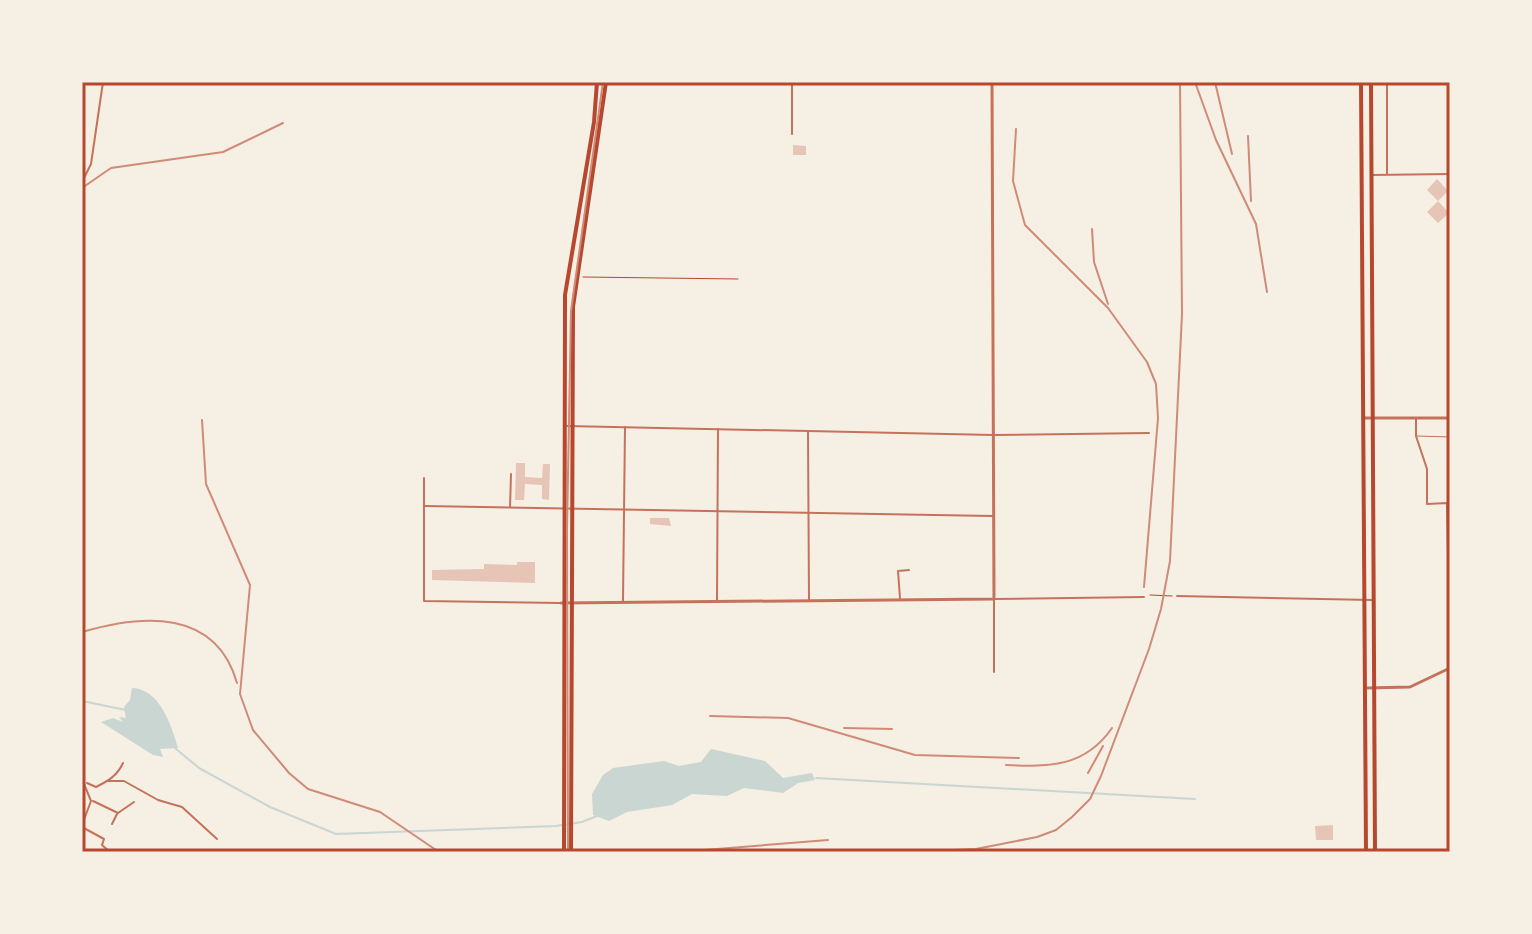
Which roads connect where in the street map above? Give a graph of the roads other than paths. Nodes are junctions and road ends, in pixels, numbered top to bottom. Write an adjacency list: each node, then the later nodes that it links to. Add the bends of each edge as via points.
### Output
1 (103, 82): 14 (street, via 92,161)
2 (597, 82): 19 (main road, via 565,295)
3 (606, 82): 20 (main road, via 576,277)
4 (792, 82): 9 (street)
5 (992, 82): 27 (street)
6 (1361, 82): 12 (main road)
7 (1371, 82): 13 (main road)
8 (1387, 82): 10 (street)
9 (792, 134)
10 (1387, 174): 11 (street); 13 (street)
11 (1450, 174)
12 (1362, 175): 13 (main road); 15 (main road)
13 (1371, 175): 16 (main road)
14 (82, 182)
15 (1364, 418): 16 (street); 25 (main road)
16 (1372, 418): 17 (street); 24 (main road)
17 (1416, 418): 18 (street); 28 (street)
18 (1450, 418)
19 (563, 426): 20 (street); 34 (main road)
20 (572, 426): 21 (street); 35 (main road)
21 (625, 426): 22 (street); 36 (street)
22 (718, 428): 23 (street); 37 (street)
23 (808, 430): 27 (street); 38 (street)
24 (1372, 431): 25 (main road); 46 (main road)
25 (1364, 432): 45 (main road)
26 (1149, 433): 27 (street)
27 (993, 435): 39 (street)
28 (1416, 436): 29 (lane); 52 (street, via 1427,469 1427,504 1447,503)
29 (1450, 437)
30 (511, 474): 33 (street)
31 (424, 478): 32 (street)
32 (425, 506): 33 (street); 50 (street, via 424,601)
33 (510, 508): 34 (street)
34 (563, 510): 35 (street); 50 (main road)
35 (571, 510): 36 (street); 51 (main road)
36 (624, 511): 37 (street); 49 (street)
37 (719, 512): 38 (street); 47 (street)
38 (808, 513): 39 (street); 48 (street)
39 (993, 516): 43 (street)
40 (909, 570): 44 (street, via 898,571)
41 (1177, 596): 45 (street)
42 (1144, 597): 43 (street)
43 (994, 599): 44 (street); 55 (street)
44 (900, 600): 48 (street)
45 (1365, 600): 46 (street); 56 (main road)
46 (1375, 600): 57 (main road)
47 (717, 601): 48 (street); 49 (street)
48 (809, 601)
49 (623, 602): 51 (street)
50 (561, 603): 51 (street); 71 (main road)
51 (569, 603): 72 (main road)
52 (1450, 624): 53 (street)
53 (1450, 660)
54 (1450, 668): 57 (street, via 1410,687)
55 (994, 672)
56 (1365, 688): 57 (street); 66 (main road)
57 (1375, 688): 65 (main road)
58 (123, 763): 60 (street)
59 (82, 779): 61 (street)
60 (107, 781): 61 (street, via 96,787); 69 (street, via 124,781 182,807)
61 (86, 783): 62 (street)
62 (91, 801): 64 (street); 68 (street)
63 (134, 802): 64 (street)
64 (118, 813): 67 (street)
65 (1375, 819): 66 (main road); 74 (main road)
66 (1366, 820): 73 (main road)
67 (112, 824)
68 (82, 826): 70 (street, via 104,839 102,845)
69 (217, 839)
70 (110, 852)
71 (564, 852)
72 (571, 852)
73 (1366, 852)
74 (1375, 852)

